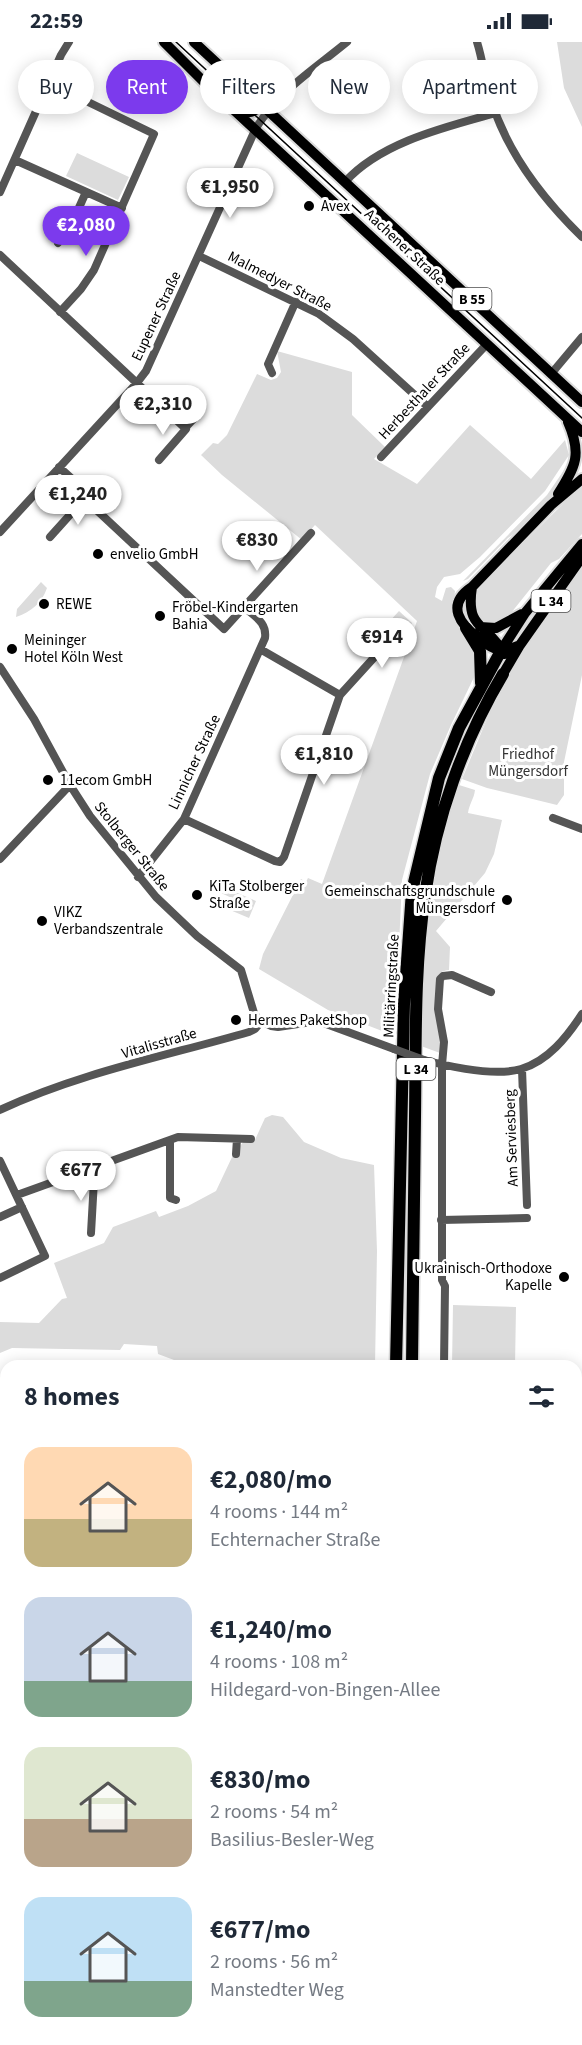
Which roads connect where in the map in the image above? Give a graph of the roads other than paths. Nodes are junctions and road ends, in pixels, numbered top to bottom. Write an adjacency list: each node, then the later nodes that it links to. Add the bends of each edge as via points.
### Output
1 (69, 42): 6 (street)
2 (164, 42): 9 (main road, Aachener Straße / B 55)
3 (194, 42): 7 (main road, Aachener Straße / B 55)
4 (347, 42): 10 (street, Eupener Straße)
5 (477, 42): 8 (street)
6 (60, 60)
7 (214, 60)
8 (482, 60)
9 (200, 76)
10 (296, 83)
11 (94, 105): 23 (street, via 154,134)
12 (35, 114): 19 (street)
13 (240, 114): 18 (main road, Aachener Straße / B 55)
14 (265, 114): 18 (street, Eupener Straße)
15 (272, 114): 20 (main road, Aachener Straße / B 55)
16 (492, 114): 20 (street, via 410,141 357,169)
17 (496, 114): 24 (street, via 539,190)
18 (256, 129): 27 (street, Eupener Straße); 31 (main road, Aachener Straße / B 55)
19 (15, 160): 21 (street); 22 (street)
20 (345, 182): 33 (main road, Aachener Straße / B 55)
21 (0, 192)
22 (86, 192): 23 (street); 25 (street, via 69,230)
23 (122, 208): 29 (street, via 94,270)
24 (582, 237)
25 (58, 243)
26 (0, 255): 29 (street)
27 (199, 256): 28 (street, Malmedyer Straße); 34 (street, Eupener Straße)
28 (296, 301): 32 (street, via 268,364); 36 (street, Malmedyer Straße, via 335,324)
29 (60, 312): 34 (street)
30 (582, 337): 33 (street)
31 (487, 344): 36 (street, Herbesthaler Straße); 38 (main road, Aachener Straße / B 55)
32 (272, 373)
33 (550, 374): 35 (main road, Aachener Straße / B 55)
34 (136, 384): 39 (street); 43 (street, Eupener Straße)
35 (582, 402)
36 (428, 407): 41 (street, Herbesthaler Straße)
37 (200, 412): 39 (street)
38 (561, 412): 40 (main road, Aachener Straße / B 55); 46 (main road, via 577,441 579,455)
39 (185, 428): 42 (street)
40 (582, 432)
41 (381, 458)
42 (159, 460)
43 (59, 467): 45 (street); 47 (street, Eupener Straße)
44 (582, 479): 46 (main road)
45 (86, 497): 49 (street); 53 (street, via 224,629)
46 (551, 505): 52 (main road)
47 (0, 532)
48 (310, 533): 53 (street)
49 (50, 537)
50 (582, 544): 54 (main road, Militärringstraße / L 34)
51 (582, 557): 58 (main road, Militärringstraße / L 34)
52 (472, 587): 55 (main road, via 471,611); 56 (main road, via 463,593 458,604)
53 (244, 607): 59 (street, via 266,629)
54 (525, 613): 55 (main road, via 496,628); 60 (main road, Militärringstraße / L 34)
55 (480, 627): 60 (main road)
56 (466, 628): 60 (main road, via 493,648); 63 (highway, via 480,651)
57 (368, 640): 64 (street, via 380,651)
58 (520, 645): 60 (main road); 62 (main road, Militärringstraße / L 34)
59 (260, 649): 64 (street); 67 (street, Linnicher Straße)
60 (502, 649): 62 (main road, via 506,657); 63 (highway, Militärringstraße / L 34)
61 (0, 667): 65 (street, Stolberger Straße)
62 (503, 674): 93 (highway, Militärringstraße / L 34, via 486,701 455,776 437,832 424,896 416,1009)
63 (481, 684): 92 (highway, Militärringstraße / L 34, via 439,778 412,891 404,1004)
64 (340, 695): 67 (street, via 309,791 280,862)
65 (70, 785): 69 (street); 70 (street, Stolberger Straße)
66 (554, 818): 68 (street)
67 (184, 819): 70 (street, Linnicher Straße)
68 (582, 830)
69 (0, 859)
70 (138, 877): 73 (street, Stolberger Straße, via 196,936 241,970 254,1013)
71 (491, 992): 74 (street, via 452,975 440,979)
72 (582, 1014): 75 (street, via 555,1049)
73 (261, 1022): 74 (street, bridge, via 278,1028 308,1021 325,1023); 76 (street, Vitalisstraße, via 249,1032 47,1090)
74 (442, 1065): 75 (street, via 478,1070); 89 (street)
75 (522, 1069): 85 (street, Am Serviesberg)
76 (0, 1110)
77 (237, 1139): 78 (street); 79 (street, via 186,1136); 80 (street)
78 (251, 1139)
79 (170, 1140): 82 (street); 84 (street, via 170,1198)
80 (236, 1154)
81 (0, 1161): 83 (street)
82 (92, 1168): 83 (street); 90 (street)
83 (17, 1195): 86 (street)
84 (176, 1200)
85 (527, 1205)
86 (22, 1207): 87 (street); 91 (street, via 45,1256)
87 (0, 1217)
88 (527, 1218): 89 (street)
89 (441, 1220): 94 (street)
90 (91, 1233)
91 (0, 1278)
92 (396, 1360)
93 (412, 1360)
94 (444, 1360)

